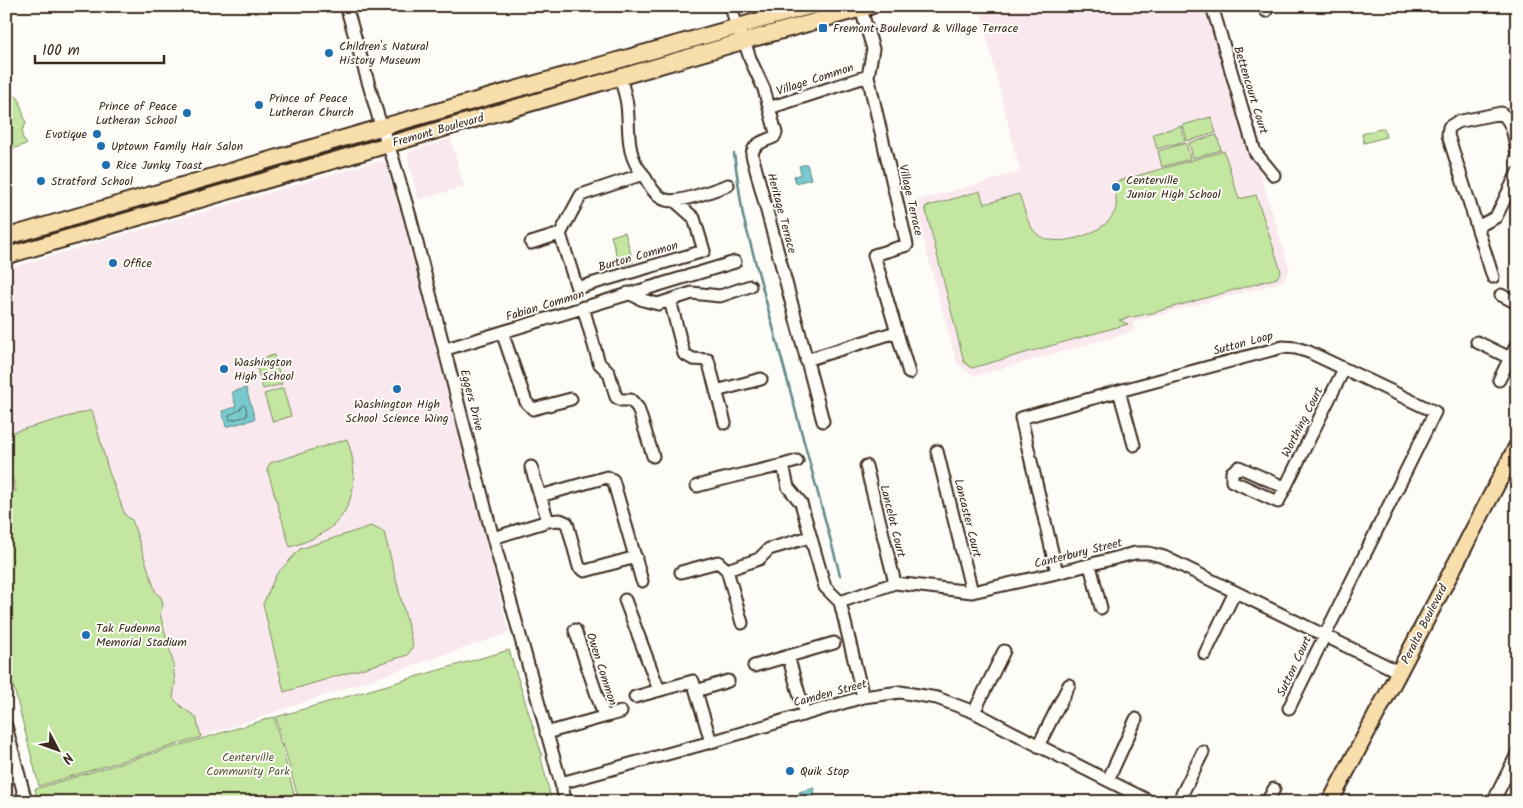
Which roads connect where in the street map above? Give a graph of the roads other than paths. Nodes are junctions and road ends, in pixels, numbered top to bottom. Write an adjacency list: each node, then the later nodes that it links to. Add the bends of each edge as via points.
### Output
1 (346, 6): 10 (street, Eggers Drive)
2 (731, 6): 6 (street, Heritage Terrace)
3 (811, 6): 6 (main road, Fremont Boulevard)
4 (1212, 6): 16 (street, Bettencourt Court, via 1255,152)
5 (864, 7): 6 (main road, Fremont Boulevard); 7 (street, Village Terrace, via 873,49)
6 (740, 35): 8 (main road, Fremont Boulevard); 9 (street, Heritage Terrace); 10 (main road, Fremont Boulevard)
7 (868, 76): 9 (street, Village Common); 36 (street, Village Terrace, via 908,245 874,255)
8 (620, 78): 12 (main road, Fremont Boulevard); 14 (street, Burton Common, via 627,105 629,144 637,168)
9 (769, 108): 41 (street, Heritage Terrace, via 776,133 756,145 752,155)
10 (382, 127): 12 (street, Eggers Drive); 18 (main road, Fremont Boulevard)
11 (1515, 132): 13 (street); 22 (street, via 1501,113 1457,122 1449,127 1448,135)
12 (388, 145): 20 (main road, Fremont Boulevard); 39 (street, Eggers Drive)
13 (1517, 152)
14 (643, 174): 19 (street, Burton Common, via 652,189 665,200); 23 (street, via 582,195)
15 (1517, 174): 22 (street, via 1496,216)
16 (1274, 175)
17 (728, 185): 19 (street)
18 (182, 186): 20 (main road); 21 (main road, Fremont Boulevard)
19 (676, 202): 23 (street, Burton Common, via 694,218 704,251 577,288)
20 (189, 203): 26 (main road, Fremont Boulevard)
21 (81, 215): 24 (main road, Fremont Boulevard); 26 (main road, via 82,222 78,226 32,241)
22 (1477, 227): 28 (street)
23 (560, 234): 25 (street)
24 (6, 237)
25 (531, 243)
26 (6, 255)
27 (735, 262): 30 (street, Fabian Common)
28 (1493, 277)
29 (750, 286): 32 (street, via 720,296 692,293)
30 (628, 294): 32 (street, via 658,304); 34 (street, Fabian Common)
31 (1501, 295): 33 (street)
32 (666, 302): 47 (street, via 670,304 684,354 692,359 708,360)
33 (1517, 302)
34 (583, 307): 35 (street, Fabian Common); 54 (street, via 599,363 609,373 616,397 631,400 638,408)
35 (502, 332): 39 (street, Fabian Common); 48 (street, via 526,402 533,409)
36 (896, 332): 41 (street); 43 (street, Village Terrace)
37 (1477, 342): 40 (street)
38 (1517, 344): 40 (street)
39 (446, 349): 63 (street, Eggers Drive)
40 (1510, 358): 45 (street)
41 (806, 360): 49 (street, Heritage Terrace)
42 (1344, 369): 46 (street, Sutton Loop, via 1309,352 1283,347); 60 (street, Worthing Court); 79 (street, Sutton Loop, via 1435,412)
43 (909, 374)
44 (761, 379): 47 (street)
45 (1499, 380)
46 (1119, 391): 51 (street); 69 (street, Sutton Loop, via 1021,418)
47 (716, 392): 50 (street)
48 (571, 399)
49 (823, 421)
50 (725, 423)
51 (1134, 445)
52 (1517, 446): 85 (main road, Peralta Boulevard)
53 (937, 451): 72 (street, Lancaster Court)
54 (653, 456)
55 (797, 461): 56 (street)
56 (783, 465): 59 (street); 64 (street, via 788,487 801,503)
57 (866, 466): 71 (street, Lancelot Court)
58 (531, 467): 61 (street)
59 (696, 486)
60 (1284, 487)
61 (540, 496): 62 (street); 65 (street, via 607,477 613,480)
62 (548, 521): 63 (street); 65 (street, via 567,523 579,567 585,571)
63 (493, 538): 99 (street, Eggers Drive)
64 (810, 538): 67 (street, via 769,548 759,559); 75 (street, via 825,587)
65 (636, 556): 70 (street)
66 (1090, 565): 69 (street, Canterbury Street); 73 (street, Canterbury Street, via 1135,553 1149,553 1164,557); 76 (street)
67 (727, 570): 68 (street, via 718,562); 77 (street)
68 (682, 572)
69 (1057, 574): 72 (street, Canterbury Street)
70 (642, 581)
71 (895, 583): 72 (street, Canterbury Street); 75 (street, Canterbury Street)
72 (972, 592)
73 (1235, 592): 79 (street, Canterbury Street); 82 (street)
74 (625, 600): 88 (street)
75 (840, 602): 91 (street)
76 (1101, 608)
77 (742, 623)
78 (575, 630): 96 (street, Owen Common)
79 (1324, 636): 85 (street, Canterbury Street); 92 (street, Sutton Court)
80 (834, 643): 83 (street)
81 (1004, 651): 94 (street)
82 (1205, 654)
83 (788, 656): 84 (street); 95 (street)
84 (754, 666)
85 (1399, 672): 114 (main road, Peralta Boulevard)
86 (728, 682): 89 (street)
87 (1069, 685): 101 (street)
88 (659, 690): 89 (street, via 693,681); 90 (street)
89 (696, 691): 100 (street)
90 (635, 696)
91 (863, 697): 94 (street, Camden Street, via 900,692 936,698); 95 (street, Camden Street)
92 (1289, 708)
93 (621, 712): 96 (street, Owen Common)
94 (974, 712): 101 (street, Camden Street)
95 (805, 714): 100 (street, Camden Street)
96 (604, 716): 99 (street, Owen Common)
97 (1136, 719): 106 (street)
98 (6, 726): 104 (street)
99 (546, 733): 107 (street, Eggers Drive)
100 (711, 742): 107 (street, Camden Street)
101 (1038, 746): 106 (street, Camden Street)
102 (1203, 752): 112 (street)
103 (1517, 754): 115 (street)
104 (19, 775): 105 (street); 109 (street)
105 (6, 778)
106 (1108, 780): 111 (street, Camden Street)
107 (561, 783): 110 (street, Eggers Drive)
108 (1274, 789): 113 (street)
109 (26, 802)
110 (566, 802)
111 (1151, 802)
112 (1178, 802)
113 (1267, 802)
114 (1330, 802)
115 (1493, 802)

